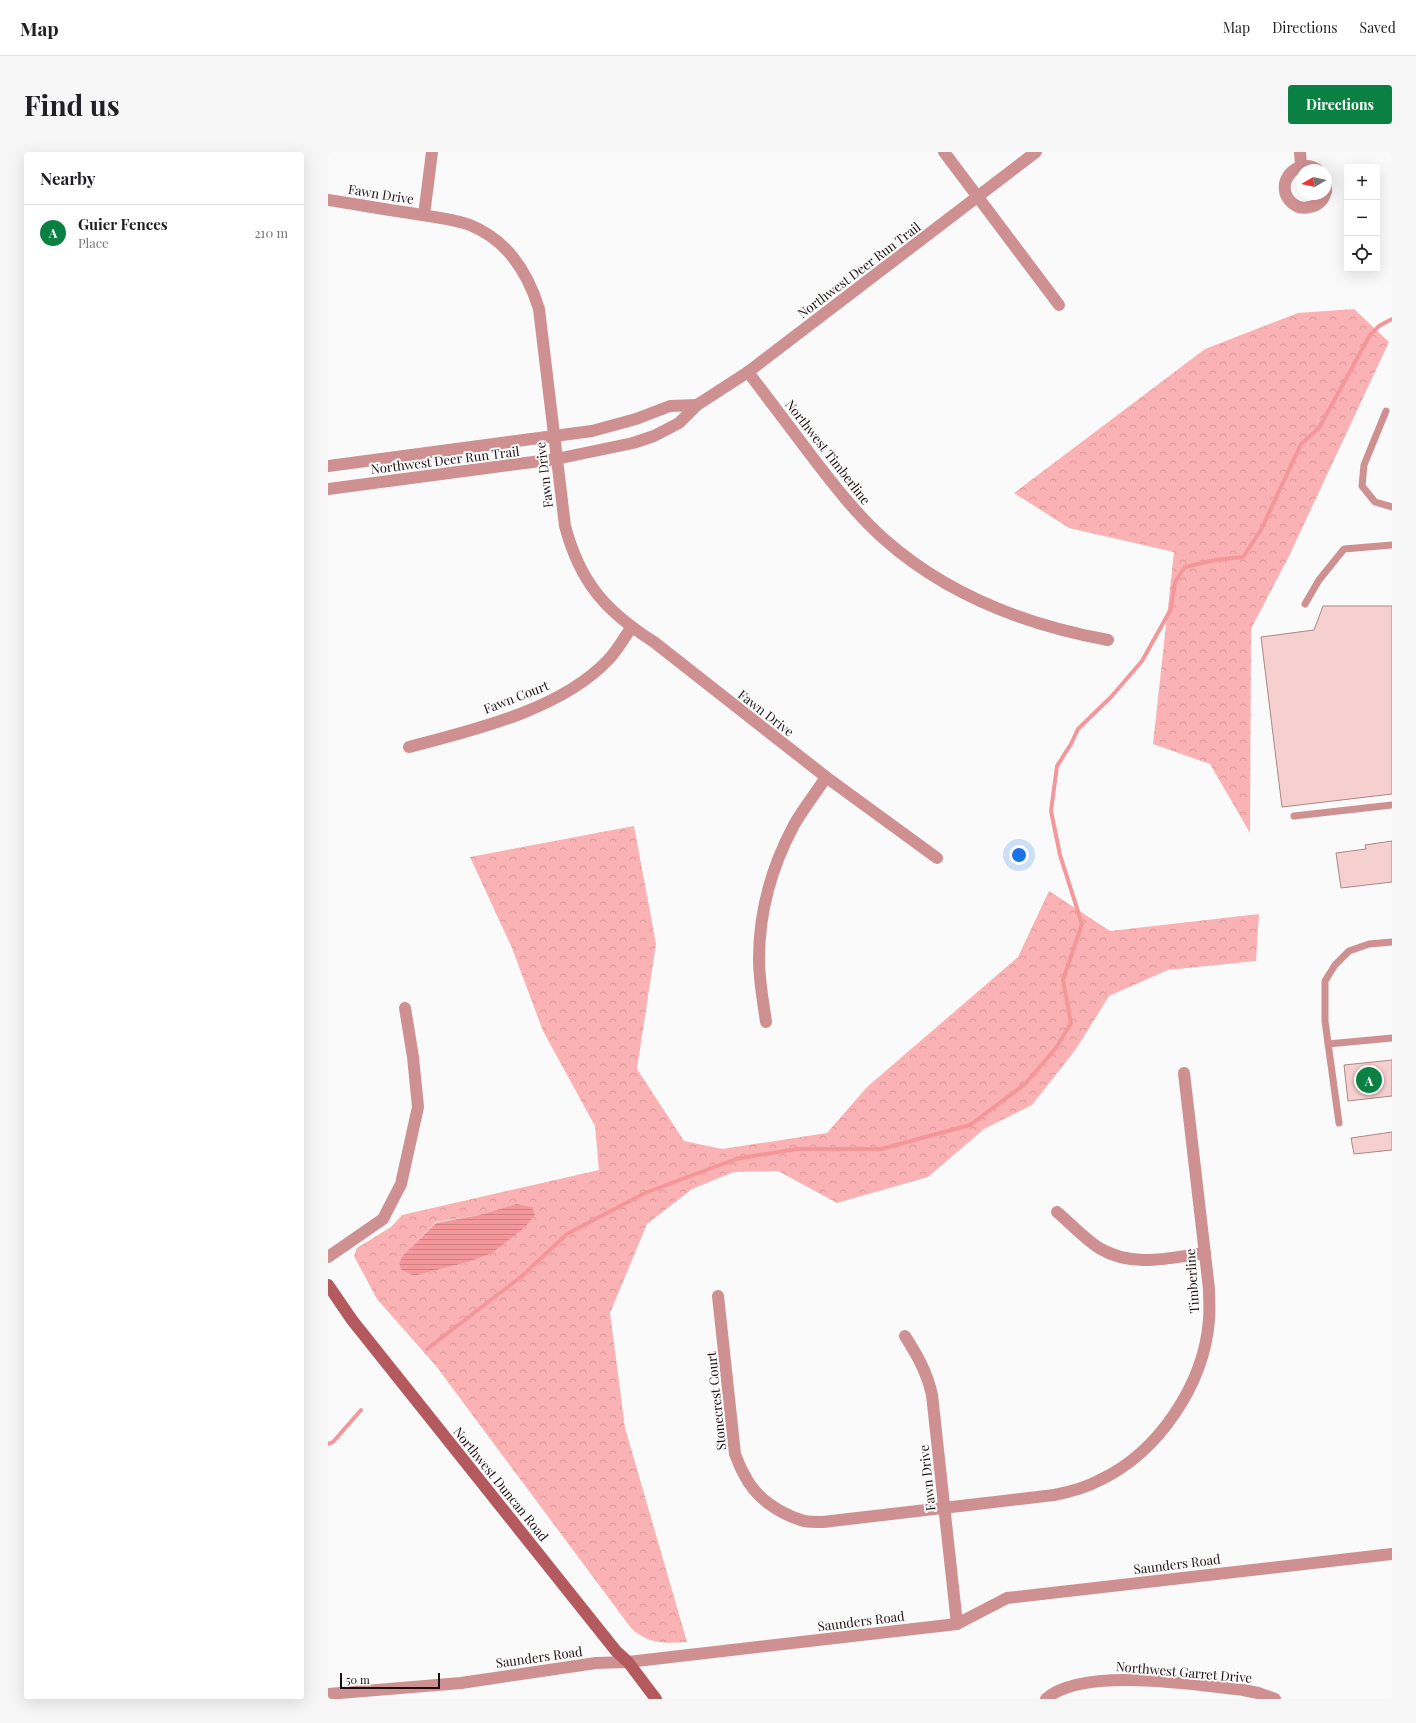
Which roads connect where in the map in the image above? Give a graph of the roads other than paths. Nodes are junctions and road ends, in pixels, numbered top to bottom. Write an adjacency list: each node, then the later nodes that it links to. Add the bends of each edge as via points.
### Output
1 (432, 152): 10 (street)
2 (944, 152): 7 (street)
3 (1036, 152): 7 (street, Northwest Deer Run Trail)
4 (1300, 152): 5 (street)
5 (1302, 164)
6 (1296, 169): 9 (street, via 1289,173 1286,179 1286,194 1289,200 1308,208)
7 (978, 196): 11 (street); 12 (street, Northwest Deer Run Trail)
8 (328, 200): 10 (street, Fawn Drive)
9 (1321, 200)
10 (424, 215): 15 (street, Fawn Drive, via 469,224 505,248 520,266 532,288 539,309)
11 (1059, 305)
12 (748, 372): 13 (street, Northwest Deer Run Trail); 25 (street, Northwest Timberline, via 836,488 884,539 915,564 963,594 1021,618)
13 (697, 405): 15 (street, Northwest Deer Run Trail, via 670,406 636,419 592,431); 16 (street, Northwest Deer Run Trail, via 679,423 654,436 633,444)
14 (1386, 411): 21 (lane, via 1364,465 1362,486 1375,502)
15 (554, 437): 16 (street, Fawn Drive); 17 (street, Northwest Deer Run Trail)
16 (556, 460): 19 (street, Northwest Deer Run Trail); 24 (street, Fawn Drive, via 565,526 576,559 596,595)
17 (365, 462): 18 (street, Northwest Deer Run Trail); 19 (street)
18 (328, 466)
19 (368, 484): 20 (street, Northwest Deer Run Trail)
20 (328, 489)
21 (1392, 507)
22 (1392, 545): 23 (lane, via 1344,549 1319,580)
23 (1305, 604)
24 (631, 628): 26 (street, Fawn Court, via 609,660 589,677 548,702); 27 (street, Fawn Drive, via 654,642)
25 (1108, 640)
26 (409, 747)
27 (826, 778): 30 (street, Fawn Drive); 33 (street, via 795,824 772,876 761,931 759,958)
28 (1392, 805): 29 (lane)
29 (1294, 816)
30 (937, 858)
31 (1392, 942): 35 (lane, via 1369,944 1349,951 1335,965 1325,981)
32 (405, 1008): 40 (street, via 418,1107 401,1184 383,1220)
33 (766, 1022)
34 (1392, 1038): 35 (lane)
35 (1328, 1044): 37 (lane)
36 (1184, 1073): 39 (street, Timberline)
37 (1339, 1122)
38 (1057, 1212): 39 (street, via 1099,1248 1133,1260)
39 (1205, 1253): 44 (street, Timberline, via 1209,1320 1197,1371 1185,1399 1166,1427 1144,1450 1123,1467 1077,1490)
40 (328, 1257)
41 (328, 1285): 47 (street, Northwest Duncan Road, via 367,1339)
42 (718, 1296): 44 (street, Stonecrest Court, via 735,1454 744,1475 768,1504 806,1521 823,1522)
43 (905, 1336): 44 (street, Fawn Drive, via 920,1359 930,1383)
44 (945, 1508): 46 (street, Fawn Drive)
45 (1392, 1554): 46 (street, Saunders Road, via 1007,1598)
46 (957, 1624): 47 (street, Saunders Road)
47 (628, 1662): 49 (street, Saunders Road, via 596,1663 461,1683); 50 (street, Northwest Duncan Road)
48 (1222, 1693): 51 (street, Northwest Garret Drive, via 1134,1680 1101,1680 1076,1685 1053,1693); 52 (street, Northwest Garret Drive, via 1258,1693)
49 (328, 1694)
50 (656, 1699)
51 (1046, 1699)
52 (1275, 1699)

